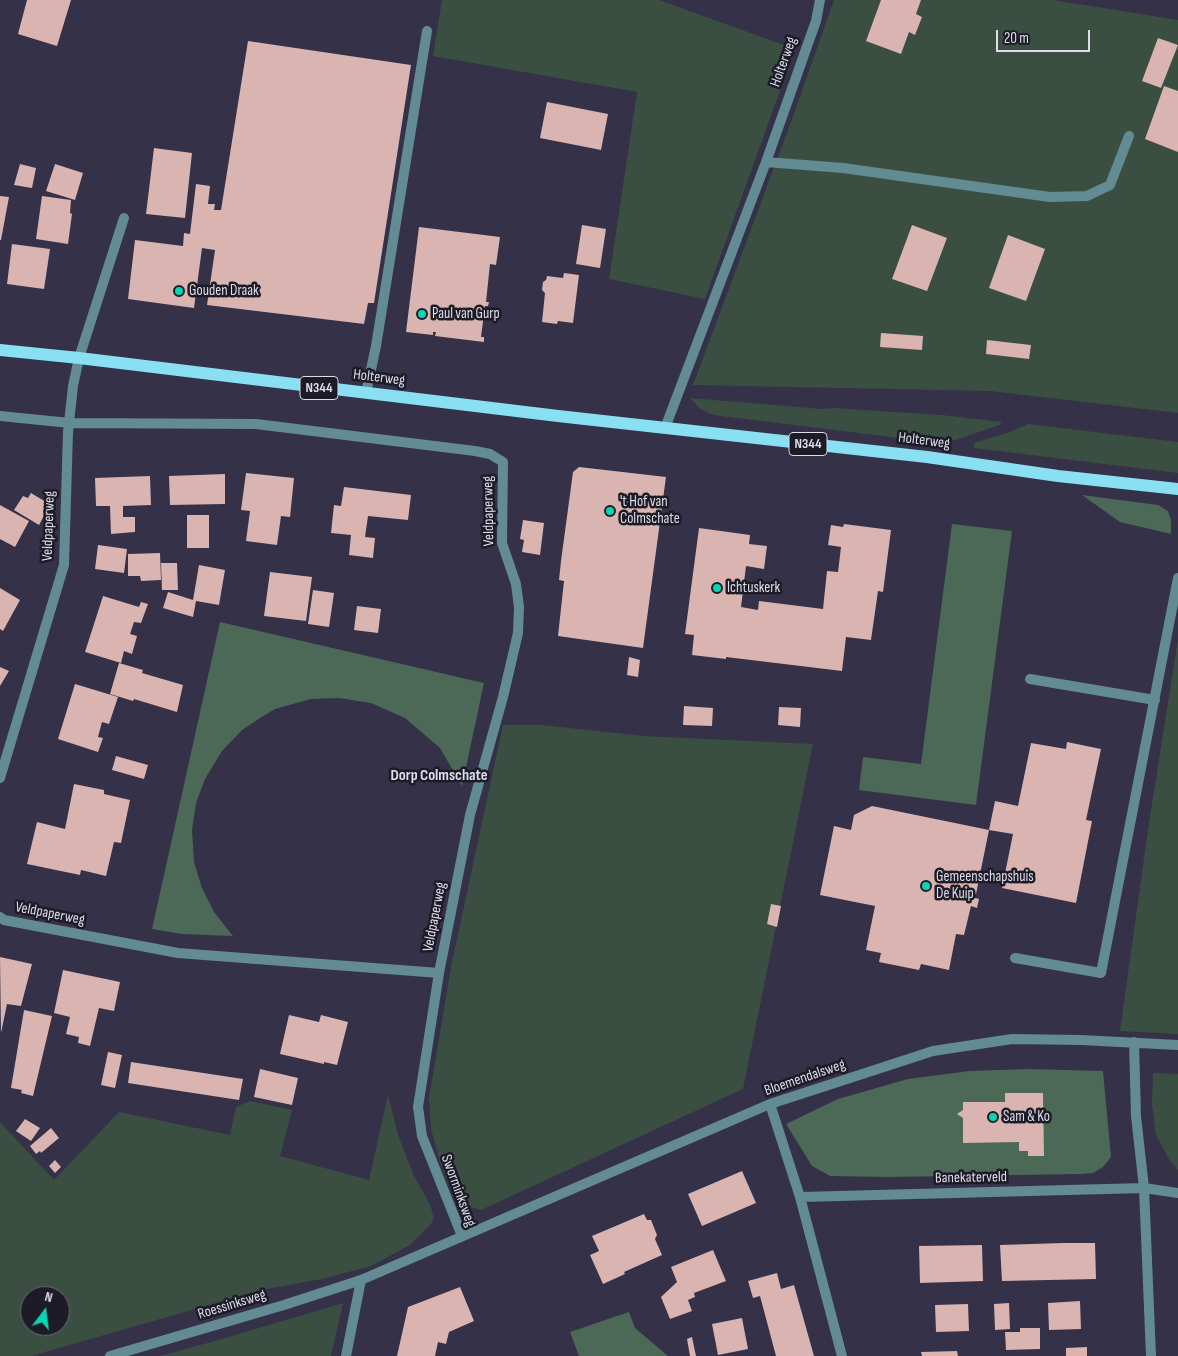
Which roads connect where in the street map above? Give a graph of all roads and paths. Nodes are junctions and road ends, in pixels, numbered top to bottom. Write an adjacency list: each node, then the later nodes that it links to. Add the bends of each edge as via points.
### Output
1 (820, 0): 4 (street, Holterweg, via 816,21)
2 (428, 31): 8 (street)
3 (1130, 136): 4 (street, via 1110,184 1087,196 1050,198 843,168)
4 (766, 162): 11 (street, Holterweg)
5 (124, 218): 7 (street, Veldpaperweg)
6 (0, 350): 7 (main road, Holterweg / N344)
7 (79, 358): 8 (main road, Holterweg / N344); 10 (street, Veldpaperweg)
8 (366, 393): 11 (main road, Holterweg / N344)
9 (0, 416): 10 (street)
10 (70, 423): 16 (street, Veldpaperweg, via 64,565); 19 (street, Veldpaperweg, via 256,424 475,451 490,454 504,462 502,543 516,584 518,633 470,815)
11 (665, 428): 12 (main road, Holterweg / N344)
12 (1178, 489)
13 (1178, 578): 15 (street)
14 (1030, 679): 15 (street)
15 (1155, 700): 18 (street, via 1101,973)
16 (0, 778)
17 (0, 917): 19 (street, Veldpaperweg, via 178,953)
18 (1015, 958)
19 (439, 973): 26 (street, Sworminksweg, via 418,1107 422,1136)
20 (1134, 1042): 21 (street, Bloemendalsweg); 22 (street, Bloemendalsweg, via 1012,1039 933,1051); 23 (street, via 1136,1116)
21 (1178, 1045)
22 (770, 1104): 25 (street); 26 (street, Bloemendalsweg)
23 (1144, 1188): 24 (street, Banekaterveld); 25 (street, Banekaterveld); 31 (street)
24 (1178, 1193)
25 (800, 1197): 30 (street)
26 (462, 1236): 27 (street, Sworminksweg)
27 (361, 1280): 28 (street, Roessinksweg); 29 (street)
28 (110, 1356)
29 (346, 1356)
30 (842, 1356)
31 (1151, 1356)

